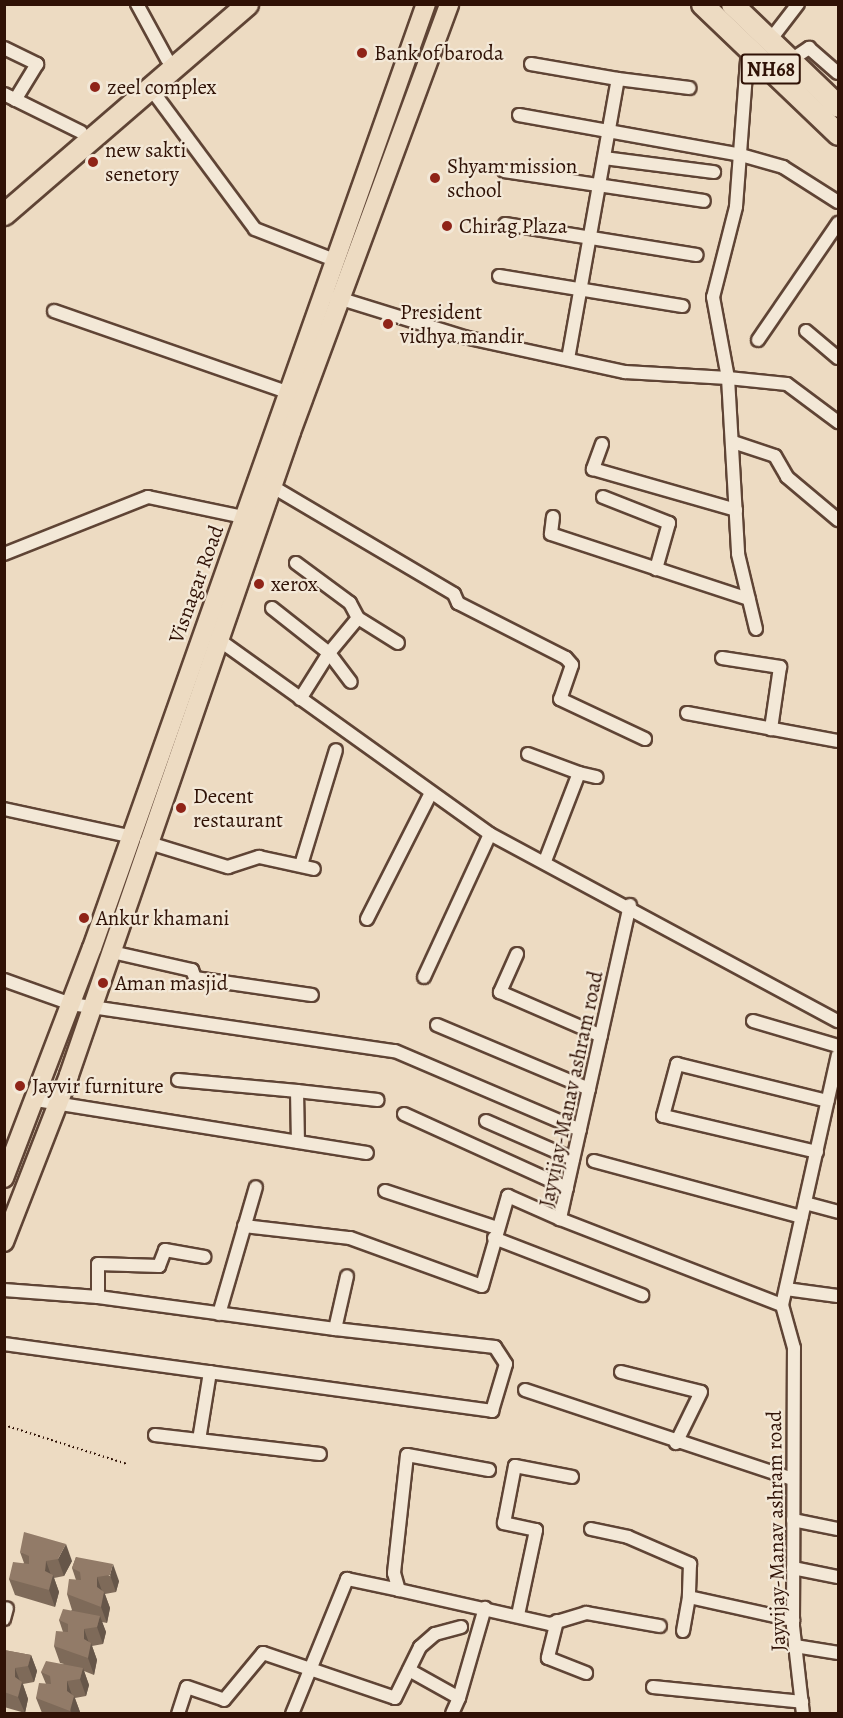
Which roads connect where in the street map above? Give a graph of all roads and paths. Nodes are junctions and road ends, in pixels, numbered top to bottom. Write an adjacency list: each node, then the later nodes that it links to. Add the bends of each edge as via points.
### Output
1 (137, 4): 12 (street)
2 (228, 4): 12 (highway)
3 (247, 4): 18 (highway)
4 (426, 4): 38 (main road, Visnagar Road)
5 (449, 4): 41 (main road)
6 (702, 4): 10 (highway, NH68)
7 (732, 4): 9 (highway)
8 (798, 4): 9 (street)
9 (771, 39): 13 (highway)
10 (748, 47): 23 (highway, NH68); 25 (street)
11 (4, 48): 19 (street, via 37,64)
12 (167, 59): 22 (highway)
13 (792, 60): 15 (street, via 809,48); 20 (highway)
14 (531, 64): 16 (street)
15 (838, 72)
16 (618, 79): 17 (street); 24 (street)
17 (689, 88)
18 (151, 89): 33 (highway); 38 (street, via 255,229)
19 (10, 97): 22 (street)
20 (838, 106)
21 (519, 115): 24 (street)
22 (81, 132): 30 (highway)
23 (838, 134)
24 (608, 135): 25 (street); 26 (street)
25 (741, 155): 32 (street, via 783,167); 48 (street, via 735,207 713,297)
26 (604, 158): 28 (street); 29 (street)
27 (504, 171): 29 (street)
28 (714, 172)
29 (600, 183): 31 (street); 36 (street)
30 (4, 196)
31 (704, 201)
32 (838, 202)
33 (4, 214)
34 (838, 223): 45 (street)
35 (505, 224): 36 (street)
36 (590, 237): 37 (street); 40 (street)
37 (697, 255)
38 (334, 260): 41 (main road, Visnagar Road)
39 (499, 276): 40 (street)
40 (580, 292): 42 (street); 47 (street)
41 (333, 296): 47 (street, via 464,337); 49 (main road, Visnagar Road); 53 (main road)
42 (683, 306)
43 (54, 311): 49 (street)
44 (806, 331): 46 (street)
45 (758, 340)
46 (838, 358)
47 (568, 359): 48 (street, via 625,372)
48 (728, 378): 50 (street, via 787,384); 51 (street)
49 (290, 393): 53 (main road, Visnagar Road)
50 (838, 422)
51 (733, 441): 55 (street); 58 (street, via 775,456 787,477)
52 (602, 444): 55 (street, via 594,469)
53 (265, 483): 56 (main road, Visnagar Road); 67 (main road); 75 (street, via 454,594 458,603 566,658 572,664 560,699)
54 (603, 497): 61 (street, via 669,523)
55 (736, 510): 62 (street, via 738,554)
56 (244, 517): 59 (street, via 148,497); 65 (main road, Visnagar Road)
57 (553, 517): 61 (street, via 551,534)
58 (838, 520)
59 (4, 554)
60 (296, 563): 64 (street, via 350,603)
61 (656, 569): 62 (street)
62 (749, 599): 66 (street)
63 (272, 608): 69 (street)
64 (358, 618): 68 (street); 69 (street)
65 (203, 629): 67 (street); 84 (main road, Visnagar Road)
66 (756, 629)
67 (220, 640): 72 (street); 84 (main road)
68 (398, 643)
69 (329, 654): 71 (street); 72 (street)
70 (722, 658): 74 (street, via 780,667)
71 (351, 682)
72 (300, 699): 81 (street)
73 (687, 713): 74 (street)
74 (771, 729): 76 (street)
75 (645, 739)
76 (838, 741)
77 (336, 750): 86 (street)
78 (528, 754): 79 (street)
79 (579, 773): 80 (street); 85 (street)
80 (597, 777)
81 (430, 795): 83 (street); 89 (street)
82 (4, 809): 84 (street)
83 (490, 834): 85 (street); 92 (street)
84 (142, 841): 86 (street, via 228,867 259,856); 90 (main road); 95 (main road, Visnagar Road)
85 (545, 861): 88 (street)
86 (301, 865): 87 (street)
87 (314, 869)
88 (630, 904): 98 (street); 100 (street, Jayvijay-Manav ashram road)
89 (367, 919)
90 (112, 952): 94 (street, via 192,970 195,978); 96 (main road)
91 (517, 954): 100 (street, via 500,992)
92 (424, 977)
93 (4, 980): 95 (street)
94 (312, 995)
95 (71, 1004): 96 (street); 107 (main road, Visnagar Road)
96 (93, 1008): 110 (main road); 113 (street, via 395,1051)
97 (753, 1021): 101 (street)
98 (838, 1021)
99 (437, 1025): 105 (street)
100 (601, 1036): 105 (street, Jayvijay-Manav ashram road)
101 (838, 1046)
102 (838, 1055): 103 (street)
103 (836, 1076): 109 (street)
104 (178, 1080): 106 (street)
105 (589, 1089): 113 (street, Jayvijay-Manav ashram road)
106 (297, 1091): 108 (street); 114 (street)
107 (36, 1100): 110 (street); 119 (main road, Visnagar Road)
108 (377, 1100)
109 (828, 1101): 115 (street); 115 (street, via 677,1064 663,1116)
110 (58, 1103): 114 (street); 129 (main road)
111 (405, 1114): 121 (street)
112 (486, 1121): 117 (street)
113 (579, 1130): 117 (street, Jayvijay-Manav ashram road)
114 (298, 1142): 116 (street)
115 (817, 1152): 123 (street)
116 (367, 1153)
117 (573, 1159): 121 (street, Jayvijay-Manav ashram road)
118 (594, 1161): 125 (street)
119 (4, 1178)
120 (255, 1187): 127 (street)
121 (567, 1188): 126 (street, Jayvijay-Manav ashram road)
122 (385, 1191): 128 (street)
123 (805, 1203): 124 (street); 125 (street)
124 (838, 1212)
125 (802, 1217): 132 (street)
126 (560, 1219): 128 (street, via 508,1196); 137 (street, Jayvijay-Manav ashram road)
127 (244, 1226): 128 (street, via 350,1238 482,1286); 138 (street)
128 (495, 1233): 134 (street)
129 (4, 1242)
130 (204, 1257): 136 (street, via 165,1250 159,1266 98,1264)
131 (347, 1276): 139 (street)
132 (786, 1289): 135 (street); 137 (street)
133 (4, 1290): 136 (street)
134 (642, 1295)
135 (838, 1296)
136 (98, 1297): 138 (street)
137 (782, 1305): 152 (street, Jayvijay-Manav ashram road, via 794,1348)
138 (219, 1314): 139 (street)
139 (335, 1329): 141 (street, via 495,1347 506,1364 498,1403 492,1411 477,1411)
140 (4, 1344): 141 (street)
141 (210, 1372): 146 (street)
142 (621, 1372): 147 (street, via 701,1392)
143 (525, 1390): 147 (street)
144 (4, 1425): 149 (path)
145 (155, 1435): 146 (street)
146 (199, 1440): 148 (street)
147 (676, 1443): 152 (street)
148 (320, 1454)
149 (127, 1464)
150 (489, 1470): 158 (street, via 407,1455 394,1573)
151 (572, 1477): 161 (street, via 515,1466 504,1523 536,1530)
152 (793, 1479): 153 (street, Jayvijay-Manav ashram road)
153 (793, 1520): 155 (street); 156 (street, Jayvijay-Manav ashram road)
154 (591, 1528): 159 (street, via 628,1538 690,1564)
155 (838, 1529)
156 (793, 1568): 157 (street); 162 (street, Jayvijay-Manav ashram road)
157 (838, 1577)
158 (399, 1590): 160 (street); 170 (street, via 347,1579)
159 (688, 1597): 162 (street); 166 (street)
160 (485, 1608): 161 (street); 173 (street)
161 (518, 1616): 163 (street)
162 (793, 1620): 167 (street, Jayvijay-Manav ashram road)
163 (557, 1622): 164 (street, via 586,1612); 171 (street, via 548,1659)
164 (660, 1626)
165 (460, 1628): 169 (street, via 435,1634)
166 (683, 1631)
167 (795, 1646): 168 (street); 174 (street, Jayvijay-Manav ashram road)
168 (838, 1653)
169 (409, 1670): 170 (street, via 395,1698); 173 (street)
170 (314, 1671): 175 (street, via 263,1653 224,1700 187,1687); 176 (street)
171 (586, 1673)
172 (653, 1687): 174 (street)
173 (459, 1698): 177 (street)
174 (803, 1708)
175 (178, 1713)
176 (292, 1713)
177 (452, 1713)

